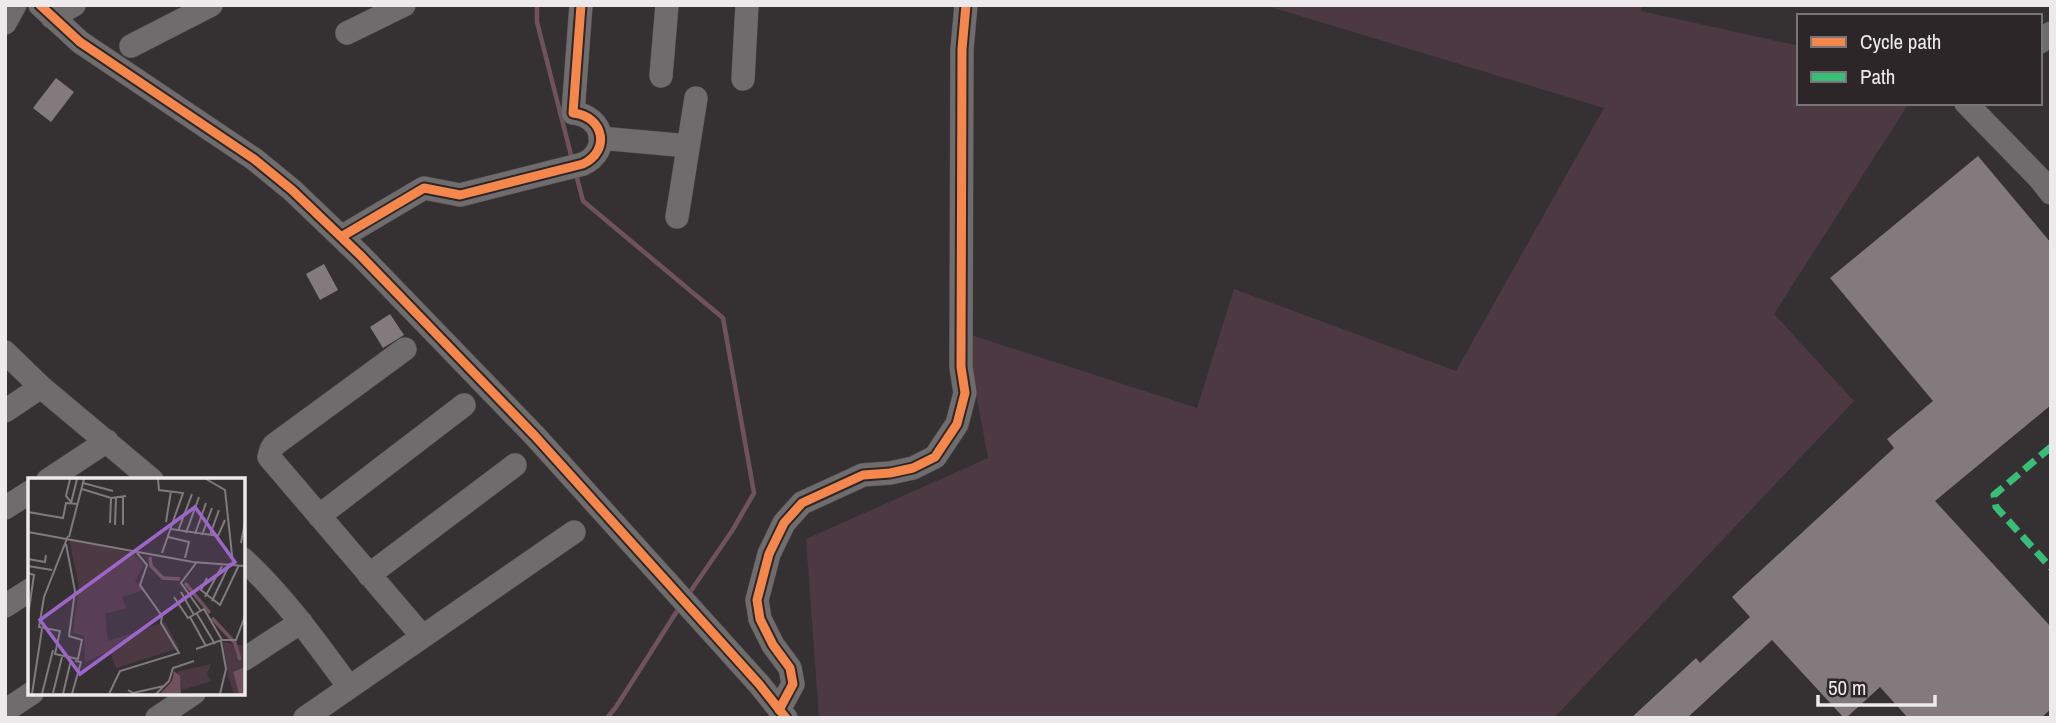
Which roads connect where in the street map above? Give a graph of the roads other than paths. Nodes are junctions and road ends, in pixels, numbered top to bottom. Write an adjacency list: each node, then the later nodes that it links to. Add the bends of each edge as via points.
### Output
1 (15, 5): 10 (street)
2 (74, 5): 9 (street)
3 (211, 5): 12 (street)
4 (404, 5): 11 (street)
5 (581, 5): 17 (street, via 573,113 592,120)
6 (667, 5): 13 (street)
7 (747, 5): 14 (street)
8 (966, 5): 46 (street, via 961,367 965,393 957,424 935,457 914,468 863,475 802,503 784,523 769,554 757,600 760,619 790,668 793,684)
9 (46, 11): 21 (street, via 80,42 254,159)
10 (5, 23)
11 (348, 33)
12 (131, 46)
13 (661, 76)
14 (743, 79)
15 (696, 98): 18 (street)
16 (1968, 105): 19 (street)
17 (600, 138): 18 (street); 21 (street, via 589,161 460,195 424,188)
18 (688, 146): 20 (street)
19 (2047, 181)
20 (677, 217)
21 (341, 237): 46 (street, via 535,436)
22 (405, 349): 33 (street, via 271,450 269,457)
23 (5, 352): 24 (street)
24 (41, 387): 26 (street); 27 (street)
25 (464, 405): 33 (street)
26 (5, 411)
27 (107, 441): 29 (street); 30 (street)
28 (515, 465): 36 (street)
29 (51, 478)
30 (150, 478)
31 (28, 493): 32 (street)
32 (5, 508)
33 (319, 516): 36 (street)
34 (574, 532): 40 (street)
35 (245, 561): 39 (street)
36 (369, 575): 40 (street)
37 (28, 591): 38 (street)
38 (5, 607)
39 (301, 622): 41 (street); 42 (street)
40 (422, 636): 42 (street)
41 (245, 659)
42 (349, 687): 48 (street)
43 (29, 695): 45 (street)
44 (191, 695): 47 (street)
45 (5, 711)
46 (783, 714)
47 (157, 718)
48 (305, 718)

